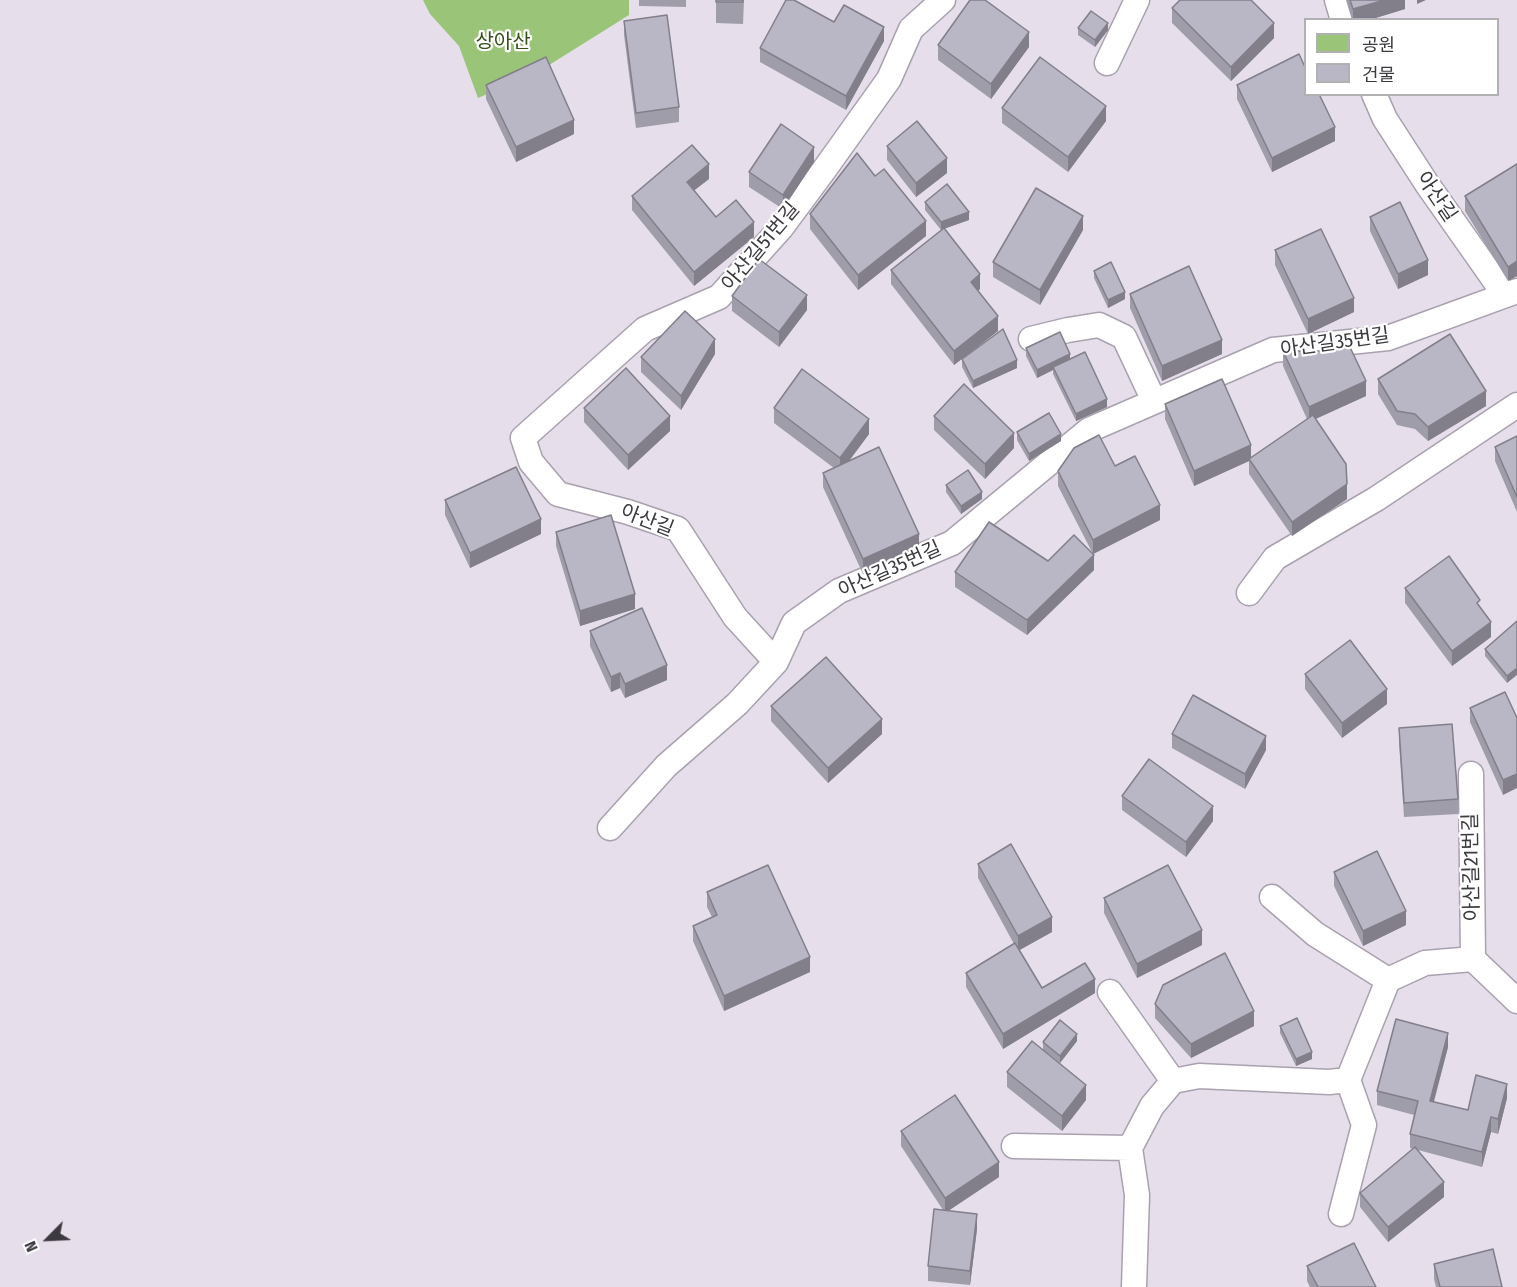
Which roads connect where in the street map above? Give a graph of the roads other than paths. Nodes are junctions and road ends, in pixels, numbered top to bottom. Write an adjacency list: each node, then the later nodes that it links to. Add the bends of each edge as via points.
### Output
1 (943, 0): 11 (lane, 아산길51번길, via 911,29 889,79 844,142 781,228 719,297 645,329)
2 (1137, 0): 5 (lane)
3 (1337, 0): 4 (lane)
4 (1342, 18)
5 (1107, 63)
6 (1375, 96): 7 (lane, 아산길, via 1427,184)
7 (1511, 293): 9 (lane, 아산길35번길, via 1388,338 1274,350)
8 (1031, 339): 9 (lane, via 1099,325 1124,337)
9 (1154, 401): 13 (lane, 아산길35번길, via 1089,430 952,543 839,591 794,623)
10 (1517, 405): 12 (lane, via 1376,499 1275,558)
11 (524, 438): 13 (lane, 아산길, via 531,462 558,494 678,529 735,617)
12 (1249, 592)
13 (776, 662): 15 (lane, 아산길35번길, via 737,704 666,766)
14 (1471, 774): 17 (lane, 아산길21번길)
15 (610, 828)
16 (1272, 897): 18 (lane, via 1315,934)
17 (1473, 959): 18 (lane, via 1425,963); 20 (lane)
18 (1388, 980): 21 (lane)
19 (1110, 992): 22 (lane)
20 (1517, 1001)
21 (1348, 1080): 22 (lane, via 1199,1076); 25 (lane, via 1364,1125)
22 (1173, 1081): 24 (lane, via 1152,1106)
23 (1014, 1146): 24 (lane)
24 (1130, 1148): 26 (lane, via 1137,1195)
25 (1341, 1214)
26 (1134, 1287)

